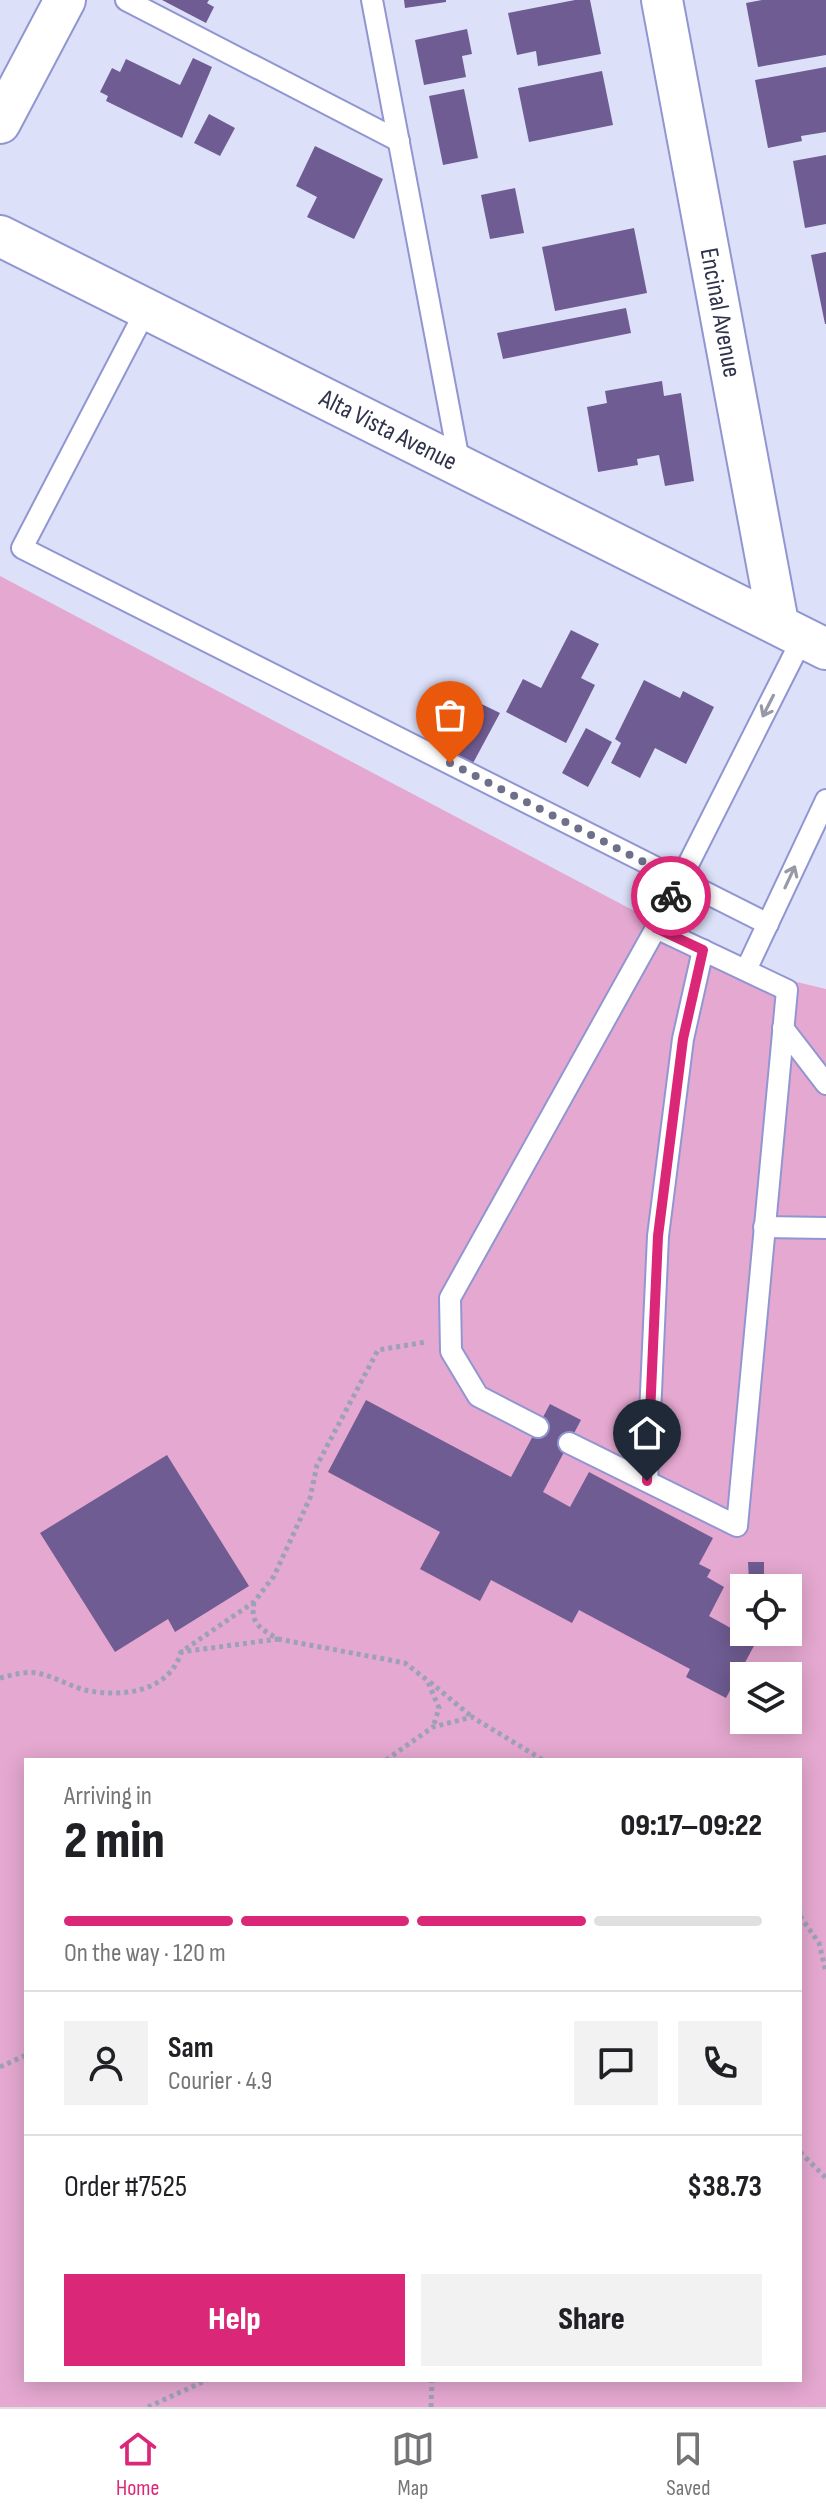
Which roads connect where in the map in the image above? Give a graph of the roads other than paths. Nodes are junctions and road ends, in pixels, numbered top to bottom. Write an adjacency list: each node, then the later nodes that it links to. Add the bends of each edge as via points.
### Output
1 (65, 0): 5 (street)
2 (126, 0): 6 (lane)
3 (372, 0): 6 (lane)
4 (662, 0): 10 (street, Encinal Avenue)
5 (0, 123)
6 (399, 141): 9 (lane)
7 (0, 236): 8 (street, Alta Vista Avenue)
8 (146, 310): 9 (street, Alta Vista Avenue); 12 (lane, via 22,548)
9 (460, 466): 10 (street, Alta Vista Avenue)
10 (802, 636): 12 (lane, one-way to 12)
11 (826, 800): 13 (lane, one-way to 11)
12 (679, 880): 13 (lane); 14 (lane)
13 (768, 924): 16 (lane)
14 (656, 928): 15 (lane); 21 (lane, via 450,1298 451,1351 478,1396)
15 (703, 950): 16 (lane); 23 (lane, via 683,1039 658,1236)
16 (746, 970): 17 (lane, via 787,990)
17 (783, 1028): 18 (lane); 19 (lane)
18 (826, 1084)
19 (764, 1227): 20 (lane); 23 (lane, via 737,1526)
20 (826, 1228)
21 (538, 1427)
22 (569, 1443): 23 (lane)
23 (647, 1481)

